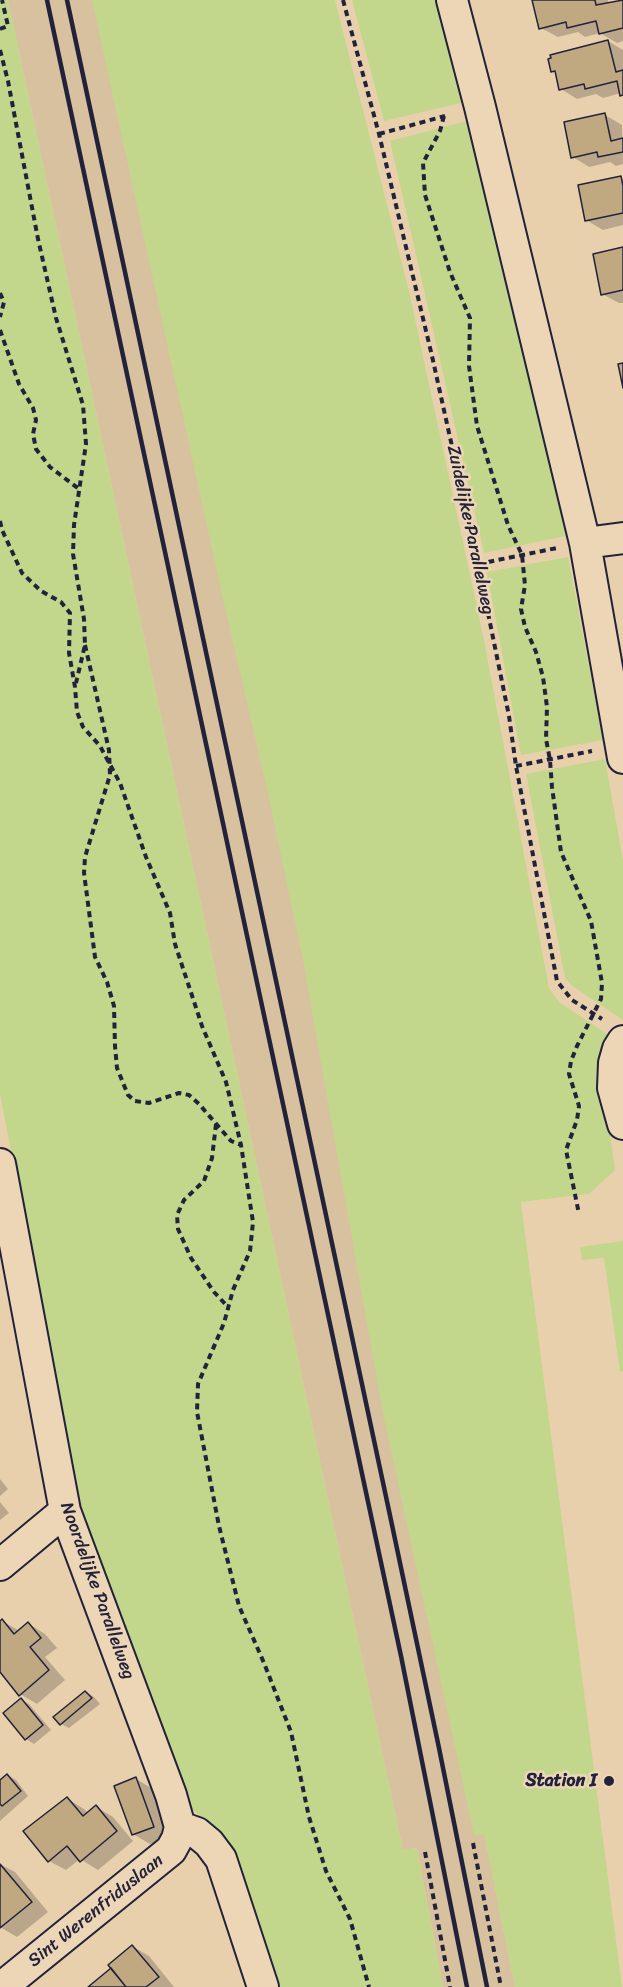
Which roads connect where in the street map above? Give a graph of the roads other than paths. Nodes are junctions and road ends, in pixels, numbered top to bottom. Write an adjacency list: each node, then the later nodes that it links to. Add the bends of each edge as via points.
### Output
1 (452, 0): 3 (street)
2 (623, 538): 3 (street)
3 (585, 543): 4 (street)
4 (622, 751)
5 (616, 1032): 6 (street, via 614,1088)
6 (623, 1124)
7 (0, 1164): 8 (street, Noordelijke Parallelweg)
8 (65, 1511): 9 (street); 10 (street, Noordelijke Parallelweg)
9 (0, 1564)
10 (180, 1827): 11 (street, Sint Werenfriduslaan, via 171,1850); 12 (street, via 197,1833 221,1859)
11 (2, 1987)
12 (263, 1987)

